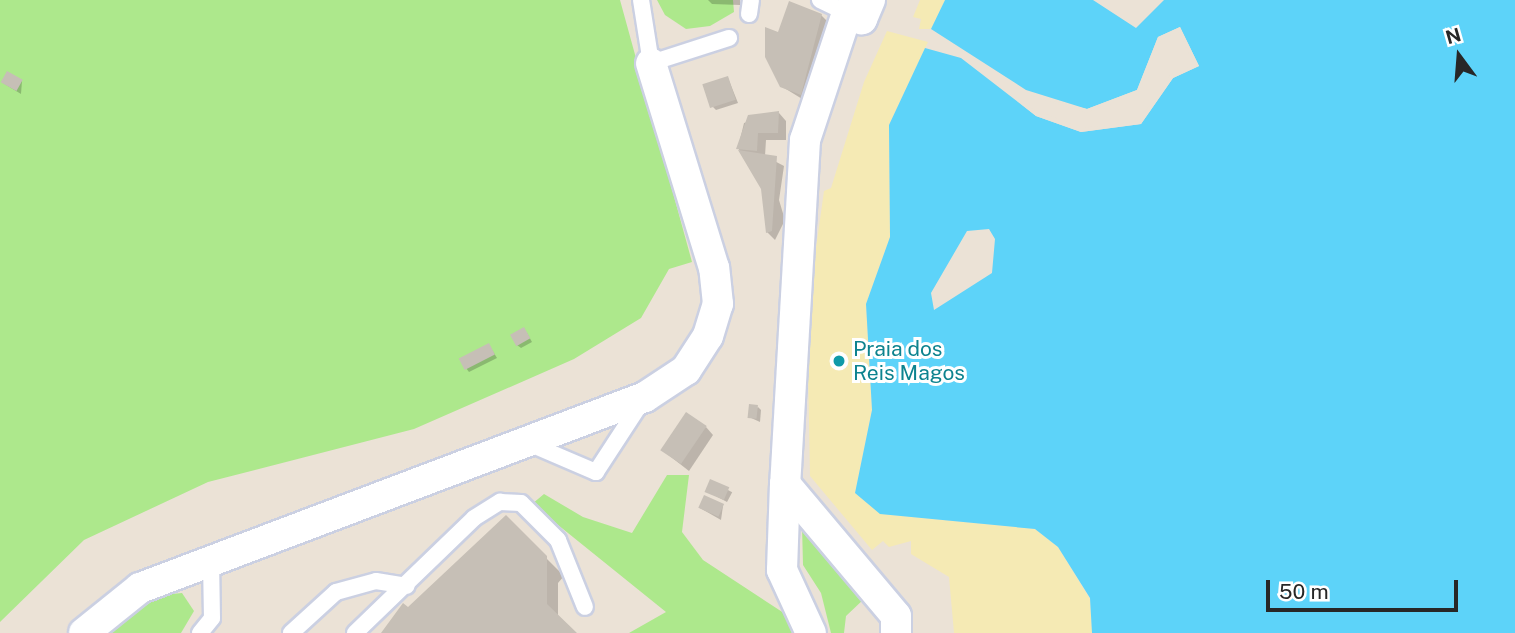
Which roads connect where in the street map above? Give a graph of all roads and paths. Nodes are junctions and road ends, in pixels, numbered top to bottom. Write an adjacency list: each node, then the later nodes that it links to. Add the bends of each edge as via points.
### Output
1 (641, 0): 5 (lane)
2 (820, 0): 3 (lane)
3 (858, 7): 8 (street, via 804,140)
4 (729, 38): 5 (lane)
5 (651, 63): 6 (street, via 715,268 718,304 696,357)
6 (645, 397): 7 (street); 7 (lane, via 596,472)
7 (528, 443): 9 (street)
8 (785, 484): 16 (street, via 782,570); 17 (street, via 896,616)
9 (211, 560): 12 (street, via 140,588); 13 (lane, via 212,618)
10 (407, 586): 11 (lane, via 474,518 512,500 558,540); 14 (lane, via 376,581 336,592); 15 (lane)
11 (585, 607)
12 (84, 633)
13 (200, 633)
14 (291, 633)
15 (355, 633)
16 (811, 633)
17 (895, 633)

